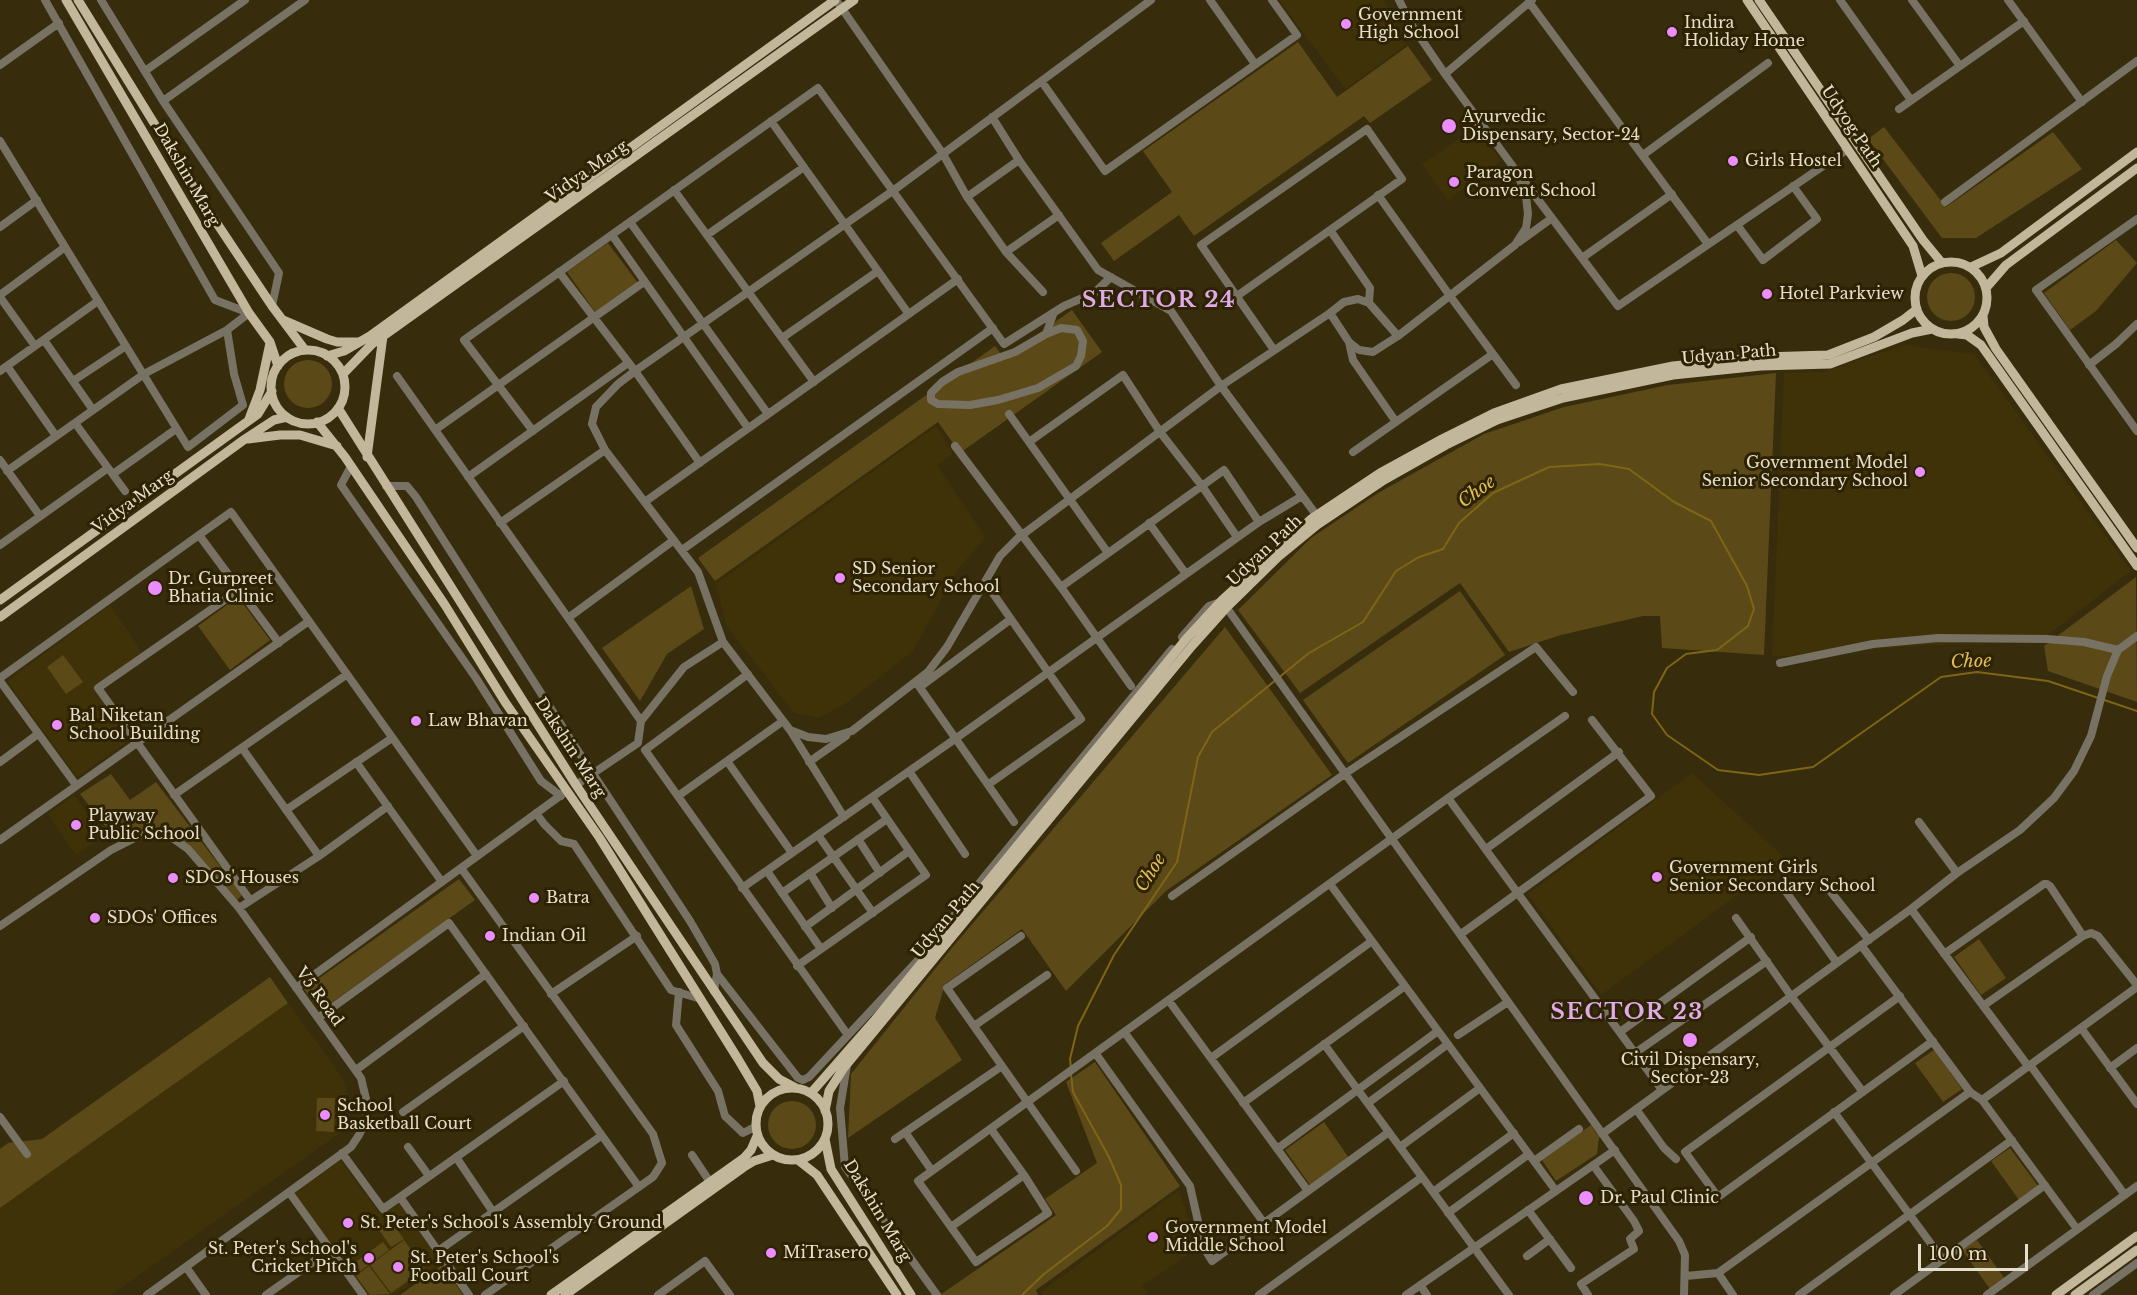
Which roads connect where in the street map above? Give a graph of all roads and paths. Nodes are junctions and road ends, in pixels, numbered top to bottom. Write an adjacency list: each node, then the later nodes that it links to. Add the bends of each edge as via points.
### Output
1 (45, 0): 21 (street)
2 (66, 0): 87 (main road, Dakshin Marg)
3 (78, 0): 84 (main road, Dakshin Marg)
4 (101, 0): 27 (street)
5 (245, 0): 27 (street)
6 (305, 0): 31 (street)
7 (835, 0): 19 (street); 106 (main road, Vidya Marg)
8 (854, 0): 19 (main road, Vidya Marg)
9 (1210, 0): 24 (street)
10 (1272, 0): 24 (street, via 1297,35)
11 (1399, 0): 28 (street)
12 (1747, 0): 37 (main road, Udyog Path)
13 (1759, 0): 68 (main road, Udyog Path)
14 (1840, 0): 30 (street)
15 (1912, 0): 26 (street)
16 (2009, 0): 20 (street)
17 (1146, 1): 29 (street)
18 (1531, 1): 28 (street); 40 (street)
19 (842, 9): 39 (street); 100 (main road, Vidya Marg)
20 (2024, 21): 26 (street); 32 (street)
21 (59, 23): 25 (street); 87 (street, via 215,300)
22 (2137, 61): 32 (street)
23 (1768, 63): 40 (street)
24 (1255, 64): 29 (street, via 1105,171)
25 (0, 65)
26 (1960, 66): 30 (street)
27 (145, 71): 31 (street)
28 (1445, 74): 44 (street)
29 (1042, 82): 34 (street)
30 (1911, 100): 33 (street)
31 (164, 101): 84 (street, via 279,273)
32 (2082, 102): 52 (street)
33 (1899, 109)
34 (992, 117): 39 (street); 41 (street)
35 (771, 121): 42 (street); 46 (street); 47 (street, via 818,88)
36 (1, 146): 51 (street)
37 (1848, 149): 45 (street); 72 (main road, Udyog Path, via 1914,246)
38 (2137, 152): 69 (main road, via 2001,253)
39 (944, 154): 47 (street); 50 (street)
40 (1642, 155): 48 (street)
41 (1019, 160): 50 (street); 53 (street)
42 (804, 167): 57 (street); 62 (street)
43 (2137, 168): 76 (main road, via 2006,265)
44 (1517, 172): 54 (street); 64 (street, via 1528,214 1526,228)
45 (1793, 186): 58 (street); 58 (street, via 1817,219 1763,261)
46 (674, 190): 56 (street); 62 (street)
47 (894, 190): 57 (street); 74 (street)
48 (1671, 194): 63 (street); 67 (street)
49 (1378, 195): 60 (street); 80 (street, via 1402,179 1366,129 1201,245); 81 (street)
50 (968, 197): 66 (street)
51 (37, 200): 59 (street); 65 (street)
52 (1945, 202)
53 (1059, 215): 66 (street); 73 (street, via 1098,270)
54 (1552, 218): 64 (street); 67 (street)
55 (2137, 219): 115 (street, via 2036,290)
56 (630, 222): 61 (street); 93 (street)
57 (845, 224): 70 (street); 77 (street)
58 (1737, 225): 63 (street)
59 (0, 227)
60 (1330, 230): 80 (street); 83 (street, via 1370,288)
61 (612, 235): 71 (street); 75 (street)
62 (707, 235): 77 (street)
63 (1708, 244): 67 (street, via 1618,306)
64 (1515, 245): 81 (street)
65 (65, 247): 79 (street); 82 (street)
66 (1006, 252): 78 (street)
67 (1582, 258)
68 (1942, 263): 69 (main road, via 1960,262); 72 (main road)
69 (1971, 267): 76 (main road)
70 (878, 271): 88 (street); 103 (street)
71 (560, 272): 91 (street); 125 (street, via 464,340)
72 (1922, 276): 85 (main road, via 1915,292)
73 (1111, 278): 86 (street, via 1094,293); 126 (street, via 1171,311)
74 (958, 279): 88 (street); 95 (street)
75 (644, 282): 91 (street); 102 (street)
76 (1986, 288): 90 (main road, via 1988,299)
77 (748, 292): 93 (street); 103 (street)
78 (1043, 292)
79 (0, 296): 108 (street)
80 (1237, 296): 111 (street)
81 (1450, 296): 101 (street); 112 (street)
82 (98, 301): 104 (street); 109 (street)
83 (1369, 303): 89 (street, via 1358,299 1344,302); 101 (street)
84 (272, 306): 92 (main road, Dakshin Marg)
85 (1917, 309): 96 (main road); 164 (main road, Udyan Path, via 1874,337 1828,355 1673,366 1561,389 1494,413 1442,439 1380,473)
86 (1054, 312): 95 (street, via 1005,344); 98 (street)
87 (249, 313): 97 (street); 105 (main road, Dakshin Marg)
88 (908, 313): 123 (street)
89 (1330, 313): 107 (street); 111 (street)
90 (1983, 315): 99 (main road); 173 (main road, via 1984,327 1996,349)
91 (594, 318): 114 (street); 125 (street)
92 (281, 319): 106 (main road, via 337,342); 110 (main road, Dakshin Marg)
93 (702, 324): 102 (street); 130 (street)
94 (2137, 324): 115 (street)
95 (993, 328): 174 (street)
96 (1932, 329): 99 (main road); 164 (main road, Udyan Path, via 1830,364 1672,375 1563,398 1497,420 1446,445)
97 (227, 330): 119 (street); 137 (street, via 243,405 188,447)
98 (1046, 334): 98 (street, via 1015,352 958,372 931,393 931,400 938,404 970,405 998,400 1038,388 1076,366 1083,341 1077,330 1061,328)
99 (1958, 334): 176 (main road, via 1981,345)
100 (382, 336): 120 (main road, Vidya Marg); 150 (main road)
101 (1398, 336): 107 (street, via 1373,352 1359,350)
102 (683, 337): 118 (street); 138 (street)
103 (782, 338): 123 (street)
104 (44, 340): 108 (street); 122 (street)
105 (270, 342): 116 (main road, Dakshin Marg); 133 (main road, via 260,390)
106 (360, 342): 113 (main road, Vidya Marg)
107 (1349, 342): 135 (street, via 1353,360)
108 (35, 346): 117 (street)
109 (126, 346): 119 (street); 122 (street)
110 (304, 350): 113 (main road); 116 (main road)
111 (1274, 350): 126 (street)
112 (1493, 354): 124 (street); 135 (street)
113 (327, 356): 120 (main road)
114 (628, 363): 118 (street); 140 (street)
115 (2089, 365): 141 (street)
116 (278, 366): 127 (main road)
117 (3, 369): 143 (street)
118 (635, 371): 148 (street, via 596,407 592,424); 152 (street)
119 (144, 374): 129 (street); 137 (street)
120 (343, 374): 128 (main road, via 345,392)
121 (397, 376): 139 (street)
122 (73, 381): 129 (street)
123 (814, 382): 130 (street)
124 (1516, 385)
125 (498, 386): 139 (street); 140 (street)
126 (1221, 386): 142 (street); 160 (street)
127 (272, 391): 132 (main road, via 275,403); 133 (main road, Vidya Marg, via 258,414)
128 (338, 408): 134 (main road); 150 (main road, Dakshin Marg)
129 (93, 410): 136 (street)
130 (768, 414): 138 (street)
131 (1009, 414): 145 (street)
132 (287, 417): 134 (main road); 144 (main road, Vidya Marg, via 274,420)
133 (248, 421): 181 (main road, Vidya Marg)
134 (317, 422): 146 (main road, Dakshin Marg)
135 (1396, 422): 149 (street)
136 (75, 423): 143 (street); 155 (street)
137 (176, 429): 155 (street)
138 (748, 429): 152 (street)
139 (435, 430): 156 (street)
140 (533, 431): 156 (street)
141 (2137, 431)
142 (1160, 432): 145 (street, via 1123,375); 158 (street); 161 (street)
143 (56, 436): 154 (street)
144 (245, 439): 146 (main road, via 289,435); 183 (main road, Vidya Marg)
145 (1029, 442): 161 (street)
146 (337, 446): 153 (main road, Dakshin Marg)
147 (955, 446): 169 (street)
148 (605, 450): 162 (street); 166 (street)
149 (1353, 452)
150 (368, 457): 157 (main road, Dakshin Marg)
151 (0, 461): 154 (street)
152 (700, 463): 162 (street)
153 (351, 466): 224 (main road, Dakshin Marg); 224 (street, via 341,485 476,678 541,781)
154 (7, 471): 163 (street)
155 (110, 471): 159 (street); 163 (street)
156 (468, 477): 166 (street)
157 (386, 486): 219 (street, via 406,486 416,497); 223 (main road, Dakshin Marg)
158 (1202, 486): 165 (street, via 1224,470); 167 (street); 170 (street)
159 (125, 491)
160 (1302, 496): 164 (street); 165 (street)
161 (1070, 500): 169 (street); 175 (street)
162 (646, 501): 171 (street)
163 (40, 516): 172 (street)
164 (1319, 518): 182 (main road, Udyan Path)
165 (1259, 522): 170 (street)
166 (500, 523): 184 (street)
167 (1149, 523): 175 (street); 177 (street)
168 (199, 535): 180 (street); 186 (street, via 231,512); 196 (street)
169 (1021, 536): 178 (street, via 1000,556); 179 (street)
170 (1238, 537): 177 (street)
171 (674, 540): 174 (street); 184 (street)
172 (0, 545)
173 (2137, 548)
174 (682, 549): 189 (street, via 698,572)
175 (1108, 553): 179 (street)
176 (2137, 566)
177 (1186, 574): 187 (street)
178 (985, 582): 185 (street); 197 (street, via 947,647)
179 (1061, 586): 187 (street)
180 (239, 590): 190 (street); 209 (street, via 98,688)
181 (0, 600)
182 (1223, 603): 220 (street); 283 (street, via 1209,606 920,959 809,1077 798,1078); 314 (main road, Udyan Path, via 1185,655); 326 (main road, Udyan Path, via 1186,639 874,1022)
183 (0, 617)
184 (568, 618): 202 (street)
185 (1011, 619): 193 (street); 197 (street)
186 (309, 621): 190 (street); 195 (street)
187 (1097, 638): 193 (street); 198 (street)
188 (2137, 638): 191 (street)
189 (723, 642): 194 (street); 202 (street, via 684,668)
190 (279, 643): 209 (street)
191 (2121, 648): 192 (street, via 2047,639 1938,638 1873,644); 251 (street, via 2108,676 2095,725 2074,771 2054,798 2020,830)
192 (1780, 663)
193 (1048, 672): 208 (street); 221 (street, via 1081,719)
194 (748, 674): 203 (street); 212 (street)
195 (346, 675): 207 (street); 211 (street)
196 (0, 680): 206 (street)
197 (918, 685): 205 (street); 208 (street)
198 (1131, 686)
199 (1573, 692): 220 (street, via 1536,647)
200 (1565, 716): 228 (street)
201 (1592, 720): 213 (street)
202 (641, 721): 210 (street)
203 (783, 721): 204 (street); 214 (street)
204 (790, 730): 205 (street, via 826,739); 217 (street)
205 (852, 731): 217 (street)
206 (38, 734): 215 (street); 222 (street)
207 (392, 738): 216 (street); 245 (street)
208 (957, 738): 218 (street); 221 (street)
209 (137, 743): 222 (street); 225 (street)
210 (638, 743): 212 (street); 219 (street)
211 (242, 748): 225 (street); 230 (street)
212 (645, 750): 226 (street)
213 (1619, 752): 240 (street); 258 (street, via 1651,796)
214 (727, 761): 226 (street); 242 (street)
215 (0, 762)
216 (356, 762): 229 (street); 230 (street)
217 (809, 762): 232 (street)
218 (909, 771): 227 (street); 243 (street)
219 (593, 773): 223 (street); 283 (street, via 690,921)
220 (1346, 773): 237 (street); 260 (street)
221 (989, 784): 234 (street)
222 (76, 785): 239 (street)
223 (576, 785): 288 (main road, Dakshin Marg)
224 (564, 793): 231 (street); 293 (main road, Dakshin Marg, via 599,837)
225 (174, 795): 261 (street)
226 (678, 796): 255 (street)
227 (873, 797): 232 (street); 233 (street)
228 (1448, 798): 237 (street); 240 (street)
229 (388, 806): 244 (street); 252 (street)
230 (286, 810): 244 (street)
231 (536, 813): 245 (street); 270 (street, via 561,841 574,844)
232 (844, 817): 236 (street)
233 (887, 819): 238 (street); 241 (street)
234 (1014, 822)
235 (1919, 822): 251 (street)
236 (818, 835): 242 (street); 246 (street)
237 (1392, 838): 254 (street); 269 (street)
238 (858, 839): 246 (street); 250 (street)
239 (0, 840)
240 (1486, 849): 258 (street)
241 (909, 851): 250 (street); 265 (street, via 926,875)
242 (792, 853): 248 (street)
243 (965, 854)
244 (319, 856): 261 (street)
245 (477, 856): 247 (street)
246 (834, 857): 249 (street); 257 (street)
247 (461, 868): 252 (street); 290 (street)
248 (767, 871): 255 (street); 259 (street)
249 (810, 873): 259 (street); 263 (street)
250 (880, 873): 257 (street)
251 (1957, 873): 264 (street)
252 (442, 882): 287 (street)
253 (1823, 882): 274 (street)
254 (1330, 884): 275 (street); 294 (street)
255 (742, 888): 281 (street)
256 (1784, 889): 280 (street)
257 (857, 890): 263 (street); 265 (street)
258 (1518, 892): 269 (street); 303 (street)
259 (782, 893): 268 (street)
260 (1172, 896)
261 (250, 900): 262 (street)
262 (239, 908): 267 (street, V5 Road, via 188,849 159,833 141,835 111,850); 287 (street, V5 Road)
263 (832, 908): 268 (street)
264 (1911, 909): 274 (street); 278 (street)
265 (873, 913): 277 (street)
266 (1736, 918): 273 (street)
267 (0, 926)
268 (805, 927): 277 (street)
269 (1461, 934): 295 (street)
270 (637, 936): 289 (street, via 671,990); 290 (street)
271 (1021, 936): 299 (street, via 947,988)
272 (2083, 936): 278 (street, via 2047,884); 286 (street, via 2098,936); 296 (street)
273 (1750, 937): 279 (street); 303 (street)
274 (1869, 940): 276 (street)
275 (1372, 941): 285 (street); 313 (street)
276 (1861, 945): 280 (street); 292 (street)
277 (821, 949): 281 (street)
278 (1944, 954): 296 (street)
279 (1767, 960): 291 (street); 311 (street)
280 (1837, 963): 291 (street)
281 (797, 966): 301 (street)
282 (486, 974): 297 (street, via 449,923); 298 (street); 318 (street)
283 (717, 974): 288 (street)
284 (1047, 975): 299 (street)
285 (1405, 986): 302 (street); 307 (street)
286 (2137, 986): 300 (street)
287 (296, 988): 297 (street, V5 Road)
288 (714, 991): 320 (main road, Dakshin Marg, via 763,1063 779,1079)
289 (679, 992): 293 (street); 340 (street, via 676,1025 718,1091 725,1116 743,1134)
290 (551, 994): 371 (street, via 653,1134 662,1163 653,1177)
291 (1791, 996): 309 (street); 323 (street)
292 (1900, 996): 306 (street); 309 (street)
293 (701, 999): 332 (main road, Dakshin Marg, via 757,1091)
294 (1168, 1001): 304 (street); 313 (street)
295 (1508, 1002): 305 (street); 344 (street)
296 (1983, 1006): 316 (street)
297 (318, 1018): 318 (street, V5 Road)
298 (524, 1026): 319 (street); 335 (street)
299 (974, 1026): 315 (street)
300 (2081, 1028): 316 (street); 317 (street)
301 (845, 1031)
302 (1438, 1031): 308 (street); 322 (street)
303 (1620, 1032): 311 (street)
304 (1125, 1033): 312 (street); 382 (street)
305 (1458, 1035)
306 (1933, 1041): 324 (street); 325 (street)
307 (1324, 1044): 322 (street); 329 (street)
308 (1448, 1044): 321 (street); 330 (street)
309 (1830, 1047): 324 (street); 336 (street, via 1685,1152 1718,1197)
310 (2137, 1048): 317 (street)
311 (1635, 1053): 323 (street)
312 (1096, 1054): 328 (street); 382 (street, via 1190,1186 1204,1248 1212,1261)
313 (1211, 1058): 329 (street)
314 (847, 1064): 334 (main road, Udyan Path, via 829,1091); 412 (street, via 840,1108 845,1167)
315 (1002, 1066): 328 (street); 341 (street)
316 (2029, 1066): 327 (street); 376 (street)
317 (2110, 1068): 331 (street)
318 (356, 1070): 353 (street, V5 Road, via 366,1099 367,1119 360,1135)
319 (564, 1081): 345 (street); 357 (street)
320 (796, 1088): 326 (main road); 332 (main road, via 774,1092)
321 (1480, 1088): 343 (street); 350 (street)
322 (1358, 1090): 330 (street); 351 (street)
323 (1662, 1090): 333 (street)
324 (1863, 1092): 336 (street)
325 (1970, 1092): 327 (street); 361 (street)
326 (811, 1093): 334 (main road)
327 (1982, 1100): 348 (street)
328 (1028, 1103): 338 (street); 364 (street)
329 (1244, 1103): 351 (street)
330 (1368, 1103): 342 (street)
331 (2137, 1104)
332 (760, 1106): 340 (main road)
333 (1636, 1109): 344 (street); 359 (street)
334 (825, 1111): 346 (main road)
335 (403, 1112)
336 (1834, 1113): 361 (street)
337 (0, 1117): 354 (street)
338 (991, 1129): 363 (street); 365 (street)
339 (1578, 1129): 358 (street)
340 (756, 1131): 356 (main road); 368 (main road, via 751,1150 744,1158)
341 (905, 1132): 347 (street); 363 (street)
342 (1389, 1132): 350 (street); 372 (street)
343 (1514, 1133): 358 (street); 375 (street)
344 (1602, 1134): 352 (street)
345 (601, 1136): 371 (street); 379 (street)
346 (825, 1139): 360 (main road, via 810,1156); 411 (main road, Dakshin Marg, via 831,1169)
347 (895, 1139)
348 (2012, 1140): 369 (street); 381 (street)
349 (408, 1147): 366 (street)
350 (1400, 1147): 367 (street)
351 (1277, 1149): 372 (street)
352 (1615, 1150): 362 (street); 397 (street, via 1680,1241)
353 (342, 1153): 374 (street, V5 Road); 377 (street, via 383,1209)
354 (27, 1154)
355 (692, 1155): 368 (street)
356 (773, 1155): 360 (main road); 407 (main road, via 744,1167)
357 (456, 1157): 366 (street); 379 (street)
358 (1531, 1157): 373 (street); 380 (street)
359 (1676, 1159)
360 (798, 1160): 410 (main road, Dakshin Marg, via 817,1174)
361 (1872, 1163): 381 (street); 396 (street)
362 (1593, 1165): 373 (street); 417 (street, via 1639,1231 1630,1239 1634,1249 1581,1284)
363 (932, 1171): 383 (street, via 918,1181)
364 (1076, 1171)
365 (1024, 1175): 383 (street); 383 (street, via 1048,1213 976,1262)
366 (429, 1176): 377 (street)
367 (1422, 1177): 375 (street); 413 (street)
368 (710, 1182): 406 (main road)
369 (2045, 1185): 384 (street); 392 (street)
370 (2137, 1186): 376 (street)
371 (639, 1187): 405 (street)
372 (1308, 1191): 382 (street)
373 (1556, 1191): 378 (street)
374 (289, 1192): 388 (street); 394 (street, V5 Road)
375 (1433, 1192): 380 (street)
376 (2126, 1195): 384 (street)
377 (400, 1197): 390 (street)
378 (1528, 1210): 386 (street); 387 (street)
379 (493, 1212): 390 (street)
380 (1448, 1212): 387 (street)
381 (1909, 1214): 392 (street); 420 (street)
382 (1264, 1223)
383 (951, 1227)
384 (2078, 1230): 422 (street)
385 (2137, 1236): 423 (main road)
386 (1550, 1239): 391 (street); 395 (street)
387 (1474, 1247): 398 (street); 416 (street)
388 (330, 1250): 402 (street); 403 (street)
389 (2137, 1250): 424 (main road)
390 (438, 1251): 404 (street)
391 (1527, 1256)
392 (1942, 1260): 399 (street)
393 (2137, 1263): 425 (street)
394 (186, 1267): 400 (street, V5 Road); 401 (street)
395 (1571, 1268)
396 (1718, 1273): 397 (street); 419 (street)
397 (1686, 1276): 418 (street)
398 (1420, 1285): 414 (street); 415 (street)
399 (1903, 1292): 421 (street)
400 (147, 1295)
401 (206, 1295)
402 (266, 1295)
403 (363, 1295)
404 (469, 1295)
405 (485, 1295)
406 (551, 1295)
407 (565, 1295)
408 (658, 1295): 409 (street, via 705,1261)
409 (729, 1295)
410 (897, 1295)
411 (911, 1295)
412 (937, 1295)
413 (1259, 1295)
414 (1406, 1295)
415 (1427, 1295)
416 (1509, 1295)
417 (1588, 1295)
418 (1684, 1295)
419 (1733, 1295)
420 (1799, 1295)
421 (1894, 1295)
422 (1988, 1295)
423 (2056, 1295)
424 (2075, 1295)
425 (2093, 1295)

